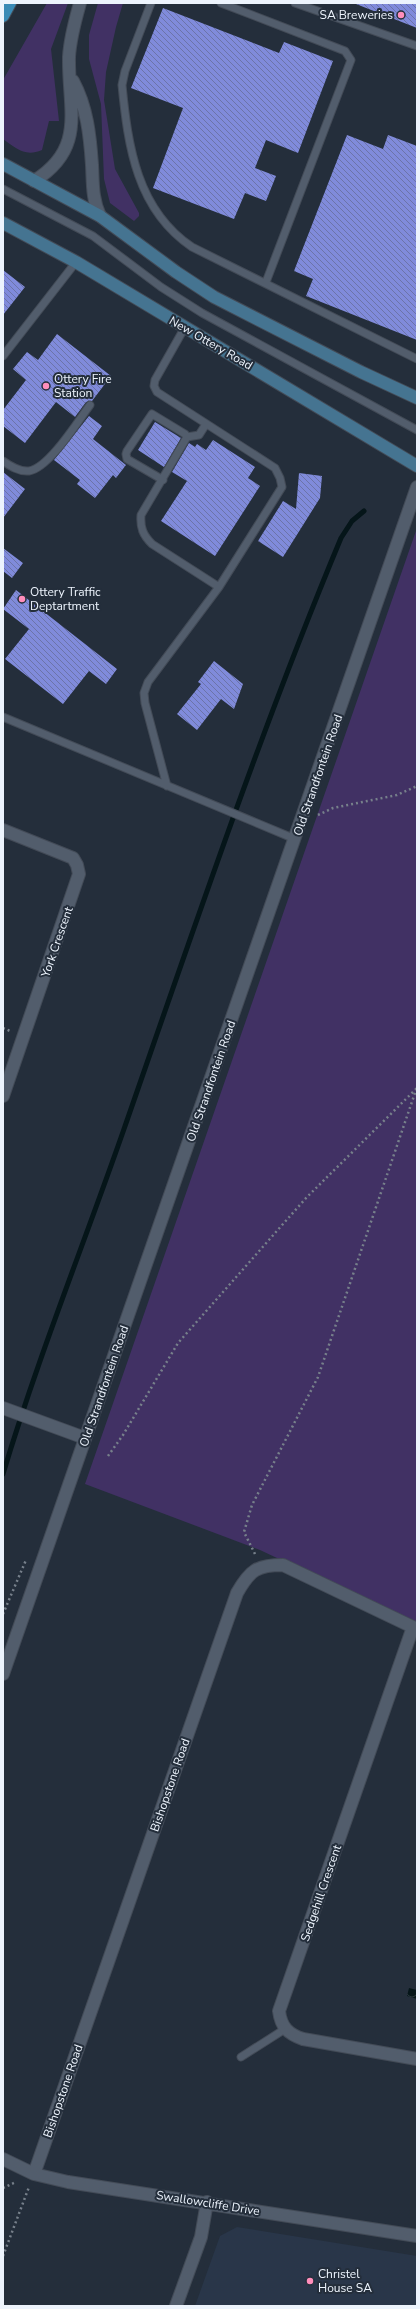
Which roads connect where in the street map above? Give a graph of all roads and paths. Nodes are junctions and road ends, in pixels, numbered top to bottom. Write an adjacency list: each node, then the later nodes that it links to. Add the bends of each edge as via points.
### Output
1 (10, 3): 6 (main road)
2 (80, 3): 8 (street, via 70,45)
3 (151, 3): 15 (lane, via 122,85 139,180 161,221 177,237 192,247)
4 (221, 3): 15 (lane, via 345,52 351,60)
5 (295, 3): 7 (lane)
6 (3, 16)
7 (417, 46)
8 (71, 78): 10 (street, via 70,133 66,147 60,160 49,172); 12 (street, via 85,108 93,195)
9 (3, 164): 10 (main road)
10 (34, 181): 12 (main road)
11 (3, 189): 22 (lane, via 93,236 161,287 202,313)
12 (100, 216): 19 (main road, via 214,297)
13 (3, 223): 14 (main road, New Ottery Road)
14 (76, 262): 16 (main road, New Ottery Road); 17 (lane)
15 (266, 282): 18 (lane)
16 (185, 327): 21 (lane, via 154,386 157,392); 25 (main road, New Ottery Road)
17 (3, 356)
18 (417, 359)
19 (417, 398)
20 (90, 405): 24 (lane, via 48,459 38,467 28,471)
21 (206, 424): 23 (lane, via 199,435); 28 (lane, via 275,468 282,487)
22 (417, 430)
23 (187, 437): 26 (lane); 26 (lane, via 152,414 127,451 128,459)
24 (3, 461)
25 (417, 466)
26 (163, 480): 28 (lane, via 141,515 140,524 144,536 152,544)
27 (417, 487): 34 (street, Old Strandfontein Road)
28 (219, 587): 30 (lane, via 148,682 144,693)
29 (3, 716): 30 (lane)
30 (167, 786): 34 (lane)
31 (417, 786): 32 (path, via 397,795 333,808)
32 (317, 816)
33 (3, 830): 36 (street, York Crescent, via 64,853 72,858 79,874)
34 (295, 840): 38 (street, Old Strandfontein Road)
35 (416, 1089): 39 (path, via 306,1198 178,1343); 40 (path, via 318,1377 252,1505 244,1532)
36 (3, 1096)
37 (3, 1408): 38 (street)
38 (85, 1438): 42 (street, Old Strandfontein Road)
39 (108, 1456)
40 (260, 1566): 41 (street, via 283,1565 297,1570); 47 (street, Bishopstone Road, via 252,1571 237,1593)
41 (415, 1628): 43 (street, Sedgehill Crescent, via 279,2011 280,2022)
42 (3, 1674)
43 (285, 2029): 44 (lane); 45 (street, via 303,2039)
44 (241, 2057)
45 (417, 2059)
46 (3, 2159): 47 (street, Swallowcliffe Drive)
47 (34, 2174): 48 (street, Swallowcliffe Drive, via 68,2182); 50 (path)
48 (207, 2202): 49 (street, Swallowcliffe Drive); 51 (street, via 201,2236)
49 (417, 2236)
50 (3, 2256)
51 (176, 2306)

